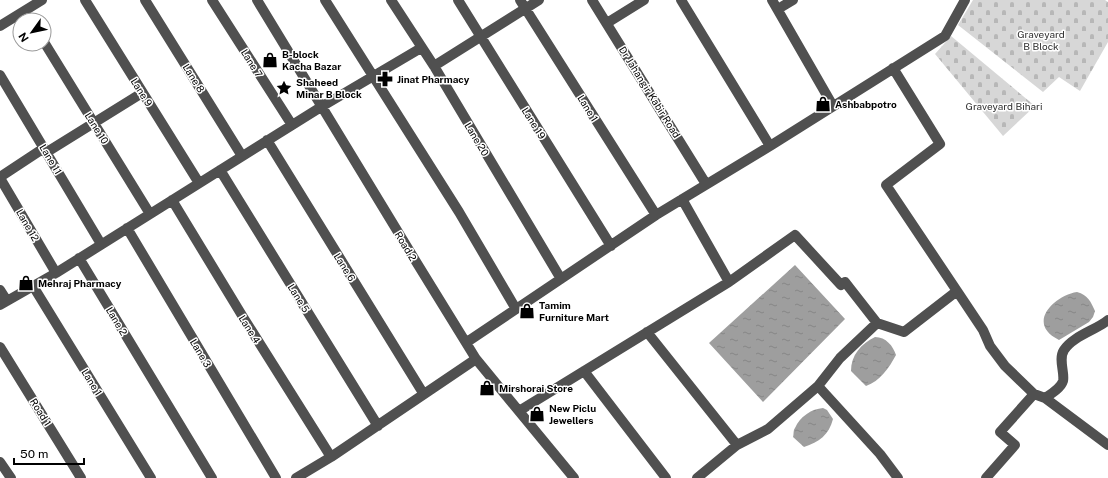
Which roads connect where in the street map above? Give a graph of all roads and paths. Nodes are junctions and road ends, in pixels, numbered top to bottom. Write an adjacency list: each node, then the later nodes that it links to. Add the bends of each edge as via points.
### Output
1 (42, 0): 18 (street)
2 (85, 0): 28 (street, Lane 9)
3 (145, 0): 36 (street, Lane 8)
4 (212, 0): 32 (street, Lane 7)
5 (256, 0): 30 (street, Road 2)
6 (326, 0): 27 (street)
7 (391, 0): 22 (street, Lane 20)
8 (458, 0): 21 (street, Lane 19)
9 (539, 0): 16 (street)
10 (592, 0): 19 (street, Dr Jahangir Kabir Road)
11 (644, 0): 19 (street)
12 (681, 0): 34 (street)
13 (772, 0): 17 (street)
14 (793, 0): 17 (street)
15 (965, 0): 25 (street, via 945,36)
16 (523, 4): 21 (street); 44 (street, Lane 1)
17 (778, 10): 29 (street)
18 (25, 11): 20 (street)
19 (607, 23): 40 (street, Dr Jahangir Kabir Road)
20 (1, 24)
21 (481, 37): 24 (street); 47 (street, Lane 19)
22 (421, 48): 24 (street, Lane 20); 27 (street)
23 (50, 52): 31 (street, Lane 10)
24 (434, 66): 50 (street, Lane 20)
25 (893, 68): 29 (street); 54 (street, via 940,144 886,185)
26 (0, 75): 35 (street, Lane 11)
27 (373, 75): 30 (street); 56 (street)
28 (142, 93): 31 (street); 39 (street, Lane 9)
29 (833, 106): 34 (street)
30 (321, 107): 32 (street); 60 (street, Road 2)
31 (94, 123): 35 (street); 43 (street, Lane 10)
32 (292, 125): 33 (street)
33 (267, 140): 36 (street); 65 (street, Lane 6)
34 (770, 146): 40 (street)
35 (46, 150): 38 (street); 46 (street, Lane 11)
36 (242, 156): 37 (street)
37 (220, 170): 39 (street); 69 (street, Lane 5)
38 (0, 177): 49 (street, Lane 12)
39 (199, 183): 42 (street)
40 (706, 184): 41 (street)
41 (682, 199): 44 (street); 51 (street)
42 (172, 200): 43 (street); 72 (street, Lane 4)
43 (150, 214): 45 (street)
44 (656, 215): 47 (street)
45 (127, 228): 46 (street); 78 (street, Lane 3)
46 (101, 244): 48 (street)
47 (611, 246): 50 (street)
48 (79, 258): 49 (street); 77 (street, Lane 2)
49 (56, 273): 52 (street)
50 (561, 279): 56 (street)
51 (729, 282): 58 (street, via 795,235 841,285 846,282); 59 (street)
52 (33, 286): 55 (street); 76 (street, Lane 1)
53 (0, 290): 55 (street)
54 (957, 291): 58 (street, via 904,332); 66 (street, via 983,330 990,346 1005,366)
55 (4, 303)
56 (516, 309): 60 (street)
57 (1108, 320): 67 (street, via 1073,341 1064,350 1061,365 1063,381)
58 (877, 323): 64 (street, via 840,358)
59 (647, 332): 63 (street); 70 (street)
60 (467, 342): 62 (street, Road 2)
61 (0, 347): 75 (street, Road 1)
62 (476, 359): 65 (street); 68 (street, Road 2)
63 (584, 371): 68 (street); 81 (street)
64 (818, 386): 70 (street, via 768,429); 83 (street, via 880,454)
65 (423, 393): 69 (street)
66 (1034, 394): 67 (street); 84 (street, via 1000,432 1015,445)
67 (1045, 398): 71 (street)
68 (519, 411): 80 (street, Road 2)
69 (378, 426): 72 (street)
70 (737, 445): 82 (street)
71 (1108, 445)
72 (331, 457): 79 (street)
73 (0, 462): 74 (street)
74 (10, 478)
75 (81, 478)
76 (151, 478)
77 (212, 478)
78 (276, 478)
79 (296, 478)
80 (574, 478)
81 (666, 478)
82 (697, 478)
83 (898, 478)
84 (986, 478)

